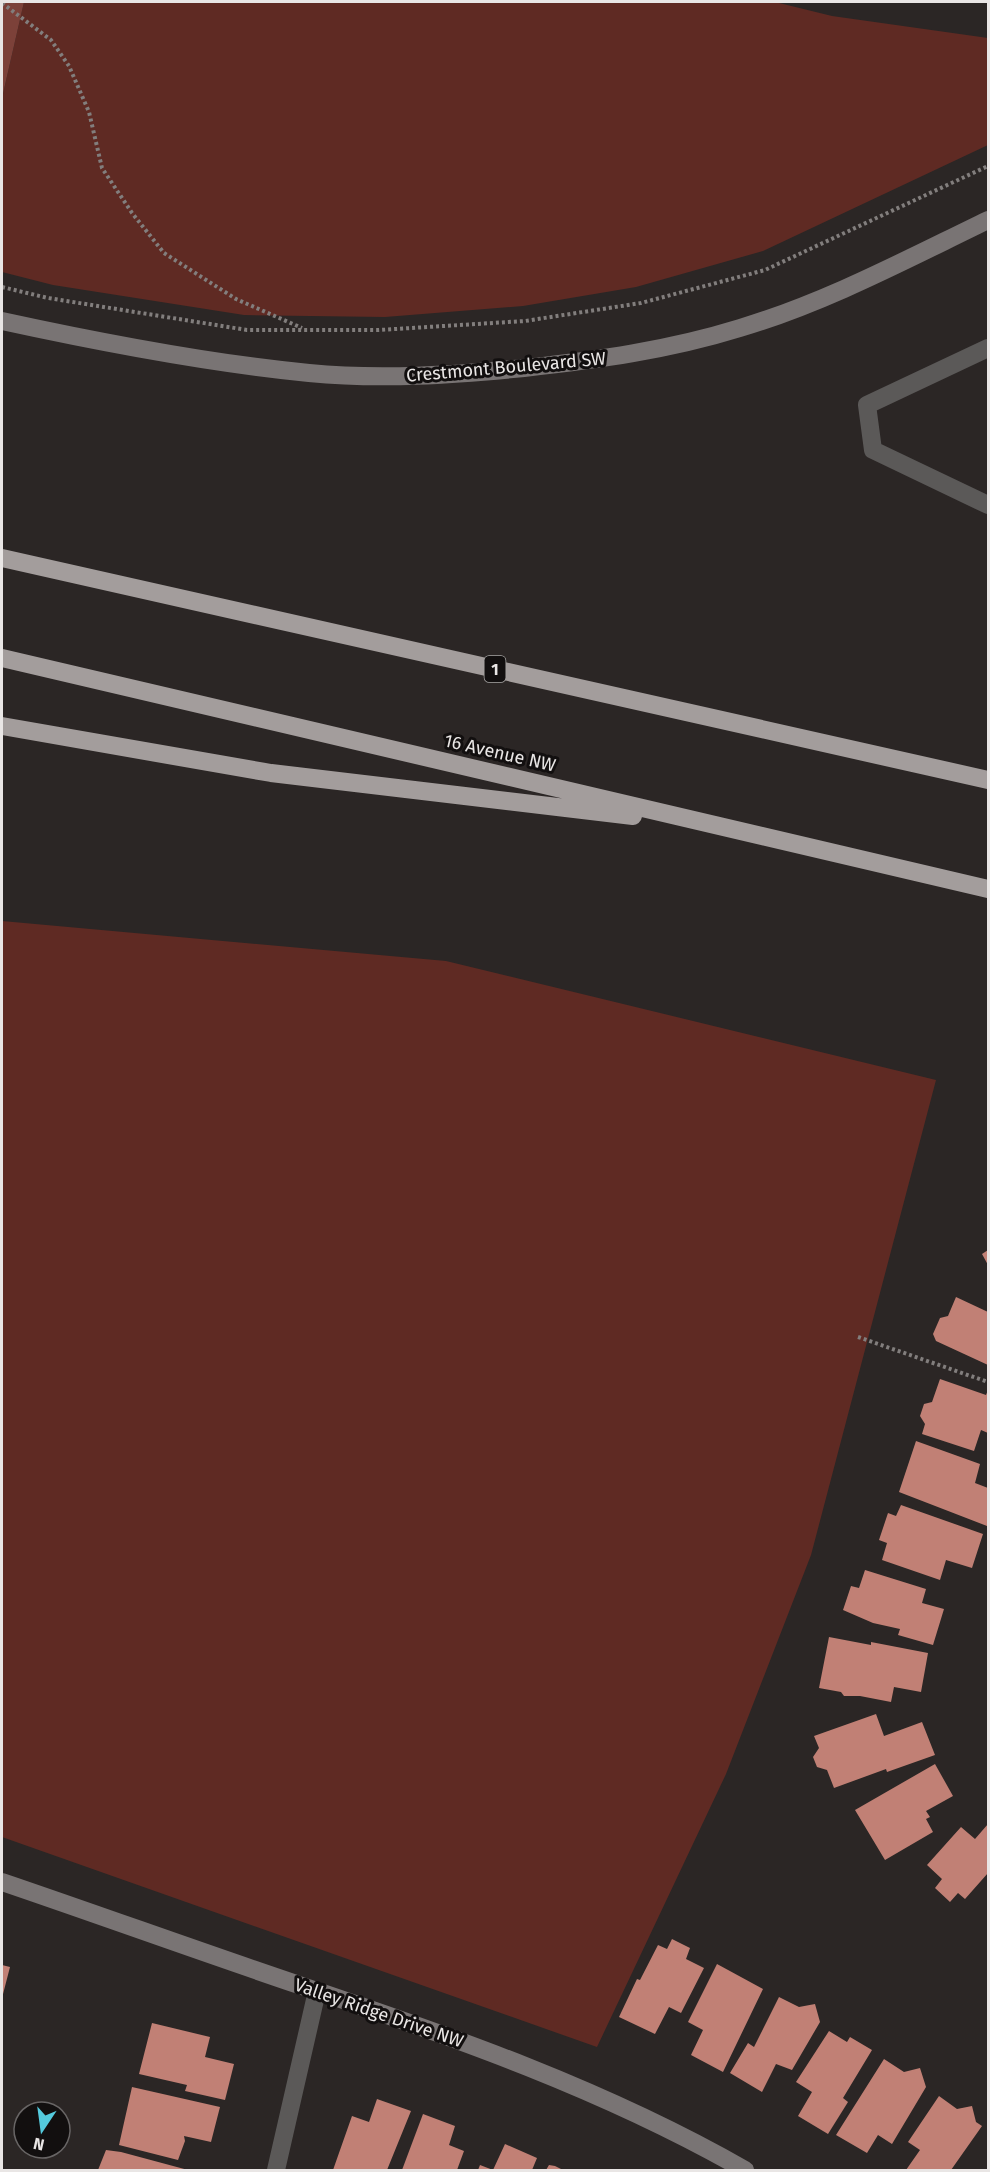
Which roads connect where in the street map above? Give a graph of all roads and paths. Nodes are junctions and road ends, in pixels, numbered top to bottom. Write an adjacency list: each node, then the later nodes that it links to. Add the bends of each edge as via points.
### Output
1 (2, 3): 6 (path, via 51,39 69,66 89,112 102,168 164,253 236,299)
2 (988, 166): 6 (path, via 765,270 641,303 525,321)
3 (988, 220): 5 (street, Crestmont Boulevard SW, via 840,291 741,328 631,354 517,369 413,376 311,374 202,360)
4 (2, 287): 6 (path, via 247,330)
5 (2, 321)
6 (306, 330)
7 (988, 348): 8 (street, via 867,405 873,450)
8 (988, 505)
9 (2, 558): 12 (highway, 1)
10 (2, 658): 13 (highway, 16 Avenue NW)
11 (2, 726): 13 (highway, via 272,773)
12 (988, 780)
13 (721, 826): 14 (highway, 16 Avenue NW)
14 (988, 889)
15 (858, 1337): 16 (path)
16 (988, 1382)
17 (2, 1882): 18 (street, Valley Ridge Drive NW)
18 (317, 1991): 19 (street); 20 (street, Valley Ridge Drive NW, via 415,2023 537,2070 650,2118)
19 (276, 2170)
20 (745, 2170)

